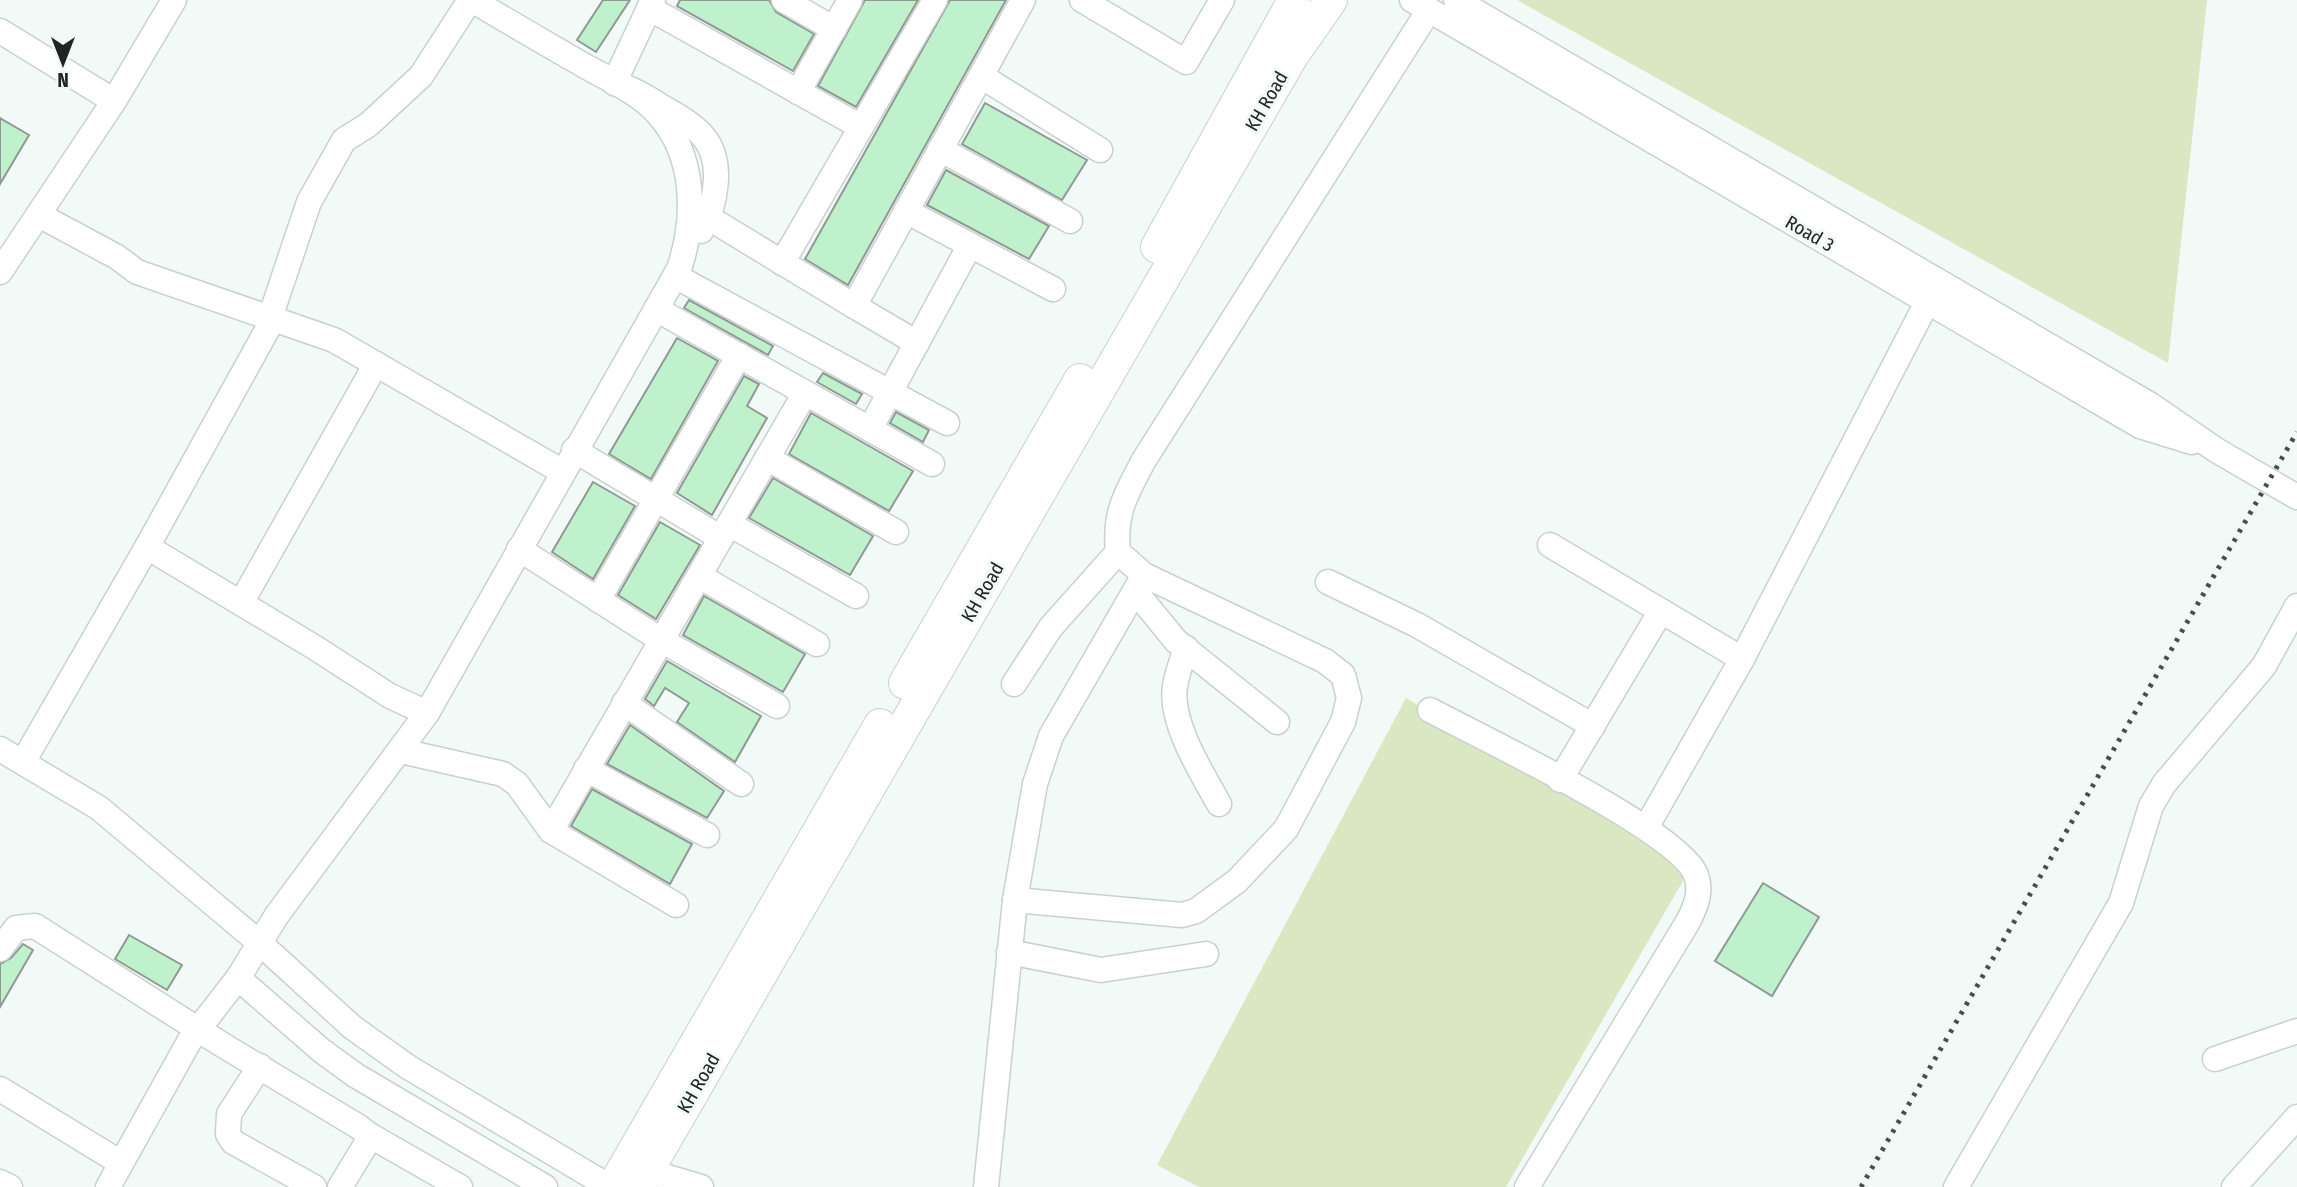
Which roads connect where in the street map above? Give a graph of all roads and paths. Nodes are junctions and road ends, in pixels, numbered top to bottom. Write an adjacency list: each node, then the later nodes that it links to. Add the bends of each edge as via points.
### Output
1 (174, 0): 19 (street)
2 (471, 0): 17 (street); 35 (street, via 421,76 368,125 344,139 309,202)
3 (784, 0): 14 (street)
4 (850, 0): 14 (street)
5 (934, 0): 20 (street)
6 (1023, 0): 16 (street)
7 (1082, 0): 8 (street, via 1186,62)
8 (1222, 0)
9 (1294, 0): 106 (main road, KH Road, via 1107,333)
10 (1331, 0): 98 (main road, KH Road, via 1292,56)
11 (1456, 0): 32 (street, Road 3)
12 (651, 4): 17 (street); 18 (street)
13 (1420, 5): 32 (street, Road 3); 53 (street, via 1144,460 1119,509 1115,527)
14 (834, 29): 18 (street)
15 (0, 31): 19 (street)
16 (981, 76): 21 (street); 22 (street)
17 (614, 82): 25 (street, via 650,99 703,136 716,168); 30 (street, via 657,112 675,136 686,167 689,238)
18 (798, 92): 20 (street)
19 (114, 102): 24 (street)
20 (861, 127): 28 (street)
21 (940, 149): 23 (street); 26 (street)
22 (1100, 150)
23 (906, 211): 27 (street); 33 (street)
24 (39, 215): 29 (street); 35 (street, via 138,272)
25 (709, 218): 28 (street); 30 (street)
26 (1070, 221)
27 (970, 245): 31 (street); 36 (street)
28 (782, 263): 33 (street)
29 (0, 272)
30 (677, 272): 34 (street); 40 (street)
31 (1053, 289)
32 (1933, 292): 46 (street, Road 3, via 2150,404 2216,450); 65 (street)
33 (854, 306): 36 (street)
34 (656, 309): 37 (street); 44 (street)
35 (272, 321): 38 (street, via 334,340); 51 (street)
36 (917, 343): 40 (street)
37 (739, 355): 39 (street); 47 (street)
38 (376, 364): 44 (street); 59 (street)
39 (805, 393): 42 (street); 43 (street)
40 (890, 393): 41 (street); 42 (street)
41 (947, 423)
42 (870, 429): 45 (street)
43 (767, 458): 48 (street); 49 (street)
44 (569, 461): 47 (street); 52 (street)
45 (932, 464)
46 (2297, 497)
47 (657, 499): 48 (street); 58 (street)
48 (725, 531): 54 (street); 57 (street)
49 (896, 532)
50 (1550, 545): 61 (street)
51 (148, 547): 59 (street); 75 (street)
52 (519, 549): 58 (street); 70 (street)
53 (1118, 552): 56 (street); 66 (street, via 1051,627)
54 (699, 576): 62 (street); 63 (street)
55 (1328, 582): 72 (street, via 1417,625)
56 (1139, 583): 64 (street); 83 (street, via 1051,736 1035,783); 83 (street, via 1325,661 1343,675 1349,698 1343,722 1286,830 1237,881 1196,911 1173,915)
57 (856, 596)
58 (598, 600): 62 (street)
59 (241, 603): 70 (street, via 390,696)
60 (2297, 606): 110 (street, via 2264,666 2164,784 2151,806 2115,916)
61 (1661, 611): 65 (street); 72 (street)
62 (661, 640): 67 (street); 68 (street)
63 (817, 644)
64 (1185, 648): 71 (street); 79 (street, via 1174,688 1177,718)
65 (1742, 659): 80 (street)
66 (1014, 684)
67 (624, 703): 76 (street); 78 (street)
68 (777, 706)
69 (1430, 710): 77 (street)
70 (427, 713): 74 (street)
71 (1277, 722)
72 (1593, 726): 77 (street)
73 (0, 749): 75 (street)
74 (401, 751): 81 (street, via 503,774 517,783); 85 (street, via 277,915)
75 (23, 762): 85 (street, via 99,808)
76 (586, 769): 81 (street); 82 (street)
77 (1560, 780): 80 (street)
78 (741, 785)
79 (1219, 804)
80 (1647, 827): 109 (street, via 1682,854 1696,874 1700,895)
81 (551, 831): 84 (street)
82 (707, 835)
83 (1015, 900): 87 (street)
84 (676, 905)
85 (261, 944): 89 (street); 106 (street, via 352,1027 408,1067)
86 (0, 949): 90 (street, via 16,928 34,926)
87 (1009, 952): 88 (street, via 1101,970); 108 (street)
88 (1206, 954)
89 (238, 978): 90 (street); 105 (street, via 355,1075)
90 (198, 1029): 93 (street); 97 (street)
91 (2297, 1031): 92 (street)
92 (2215, 1059)
93 (260, 1066): 96 (street); 102 (street, via 229,1114 228,1134 233,1142)
94 (0, 1089): 97 (street)
95 (2297, 1117): 111 (street)
96 (371, 1136): 103 (street); 104 (street)
97 (121, 1163): 101 (street)
98 (642, 1179): 107 (street)
99 (0, 1182): 100 (street)
100 (10, 1187)
101 (108, 1187)
102 (314, 1187)
103 (340, 1187)
104 (460, 1187)
105 (545, 1187)
106 (611, 1187)
107 (701, 1187)
108 (986, 1187)
109 (1527, 1187)
110 (1956, 1187)
111 (2234, 1187)

